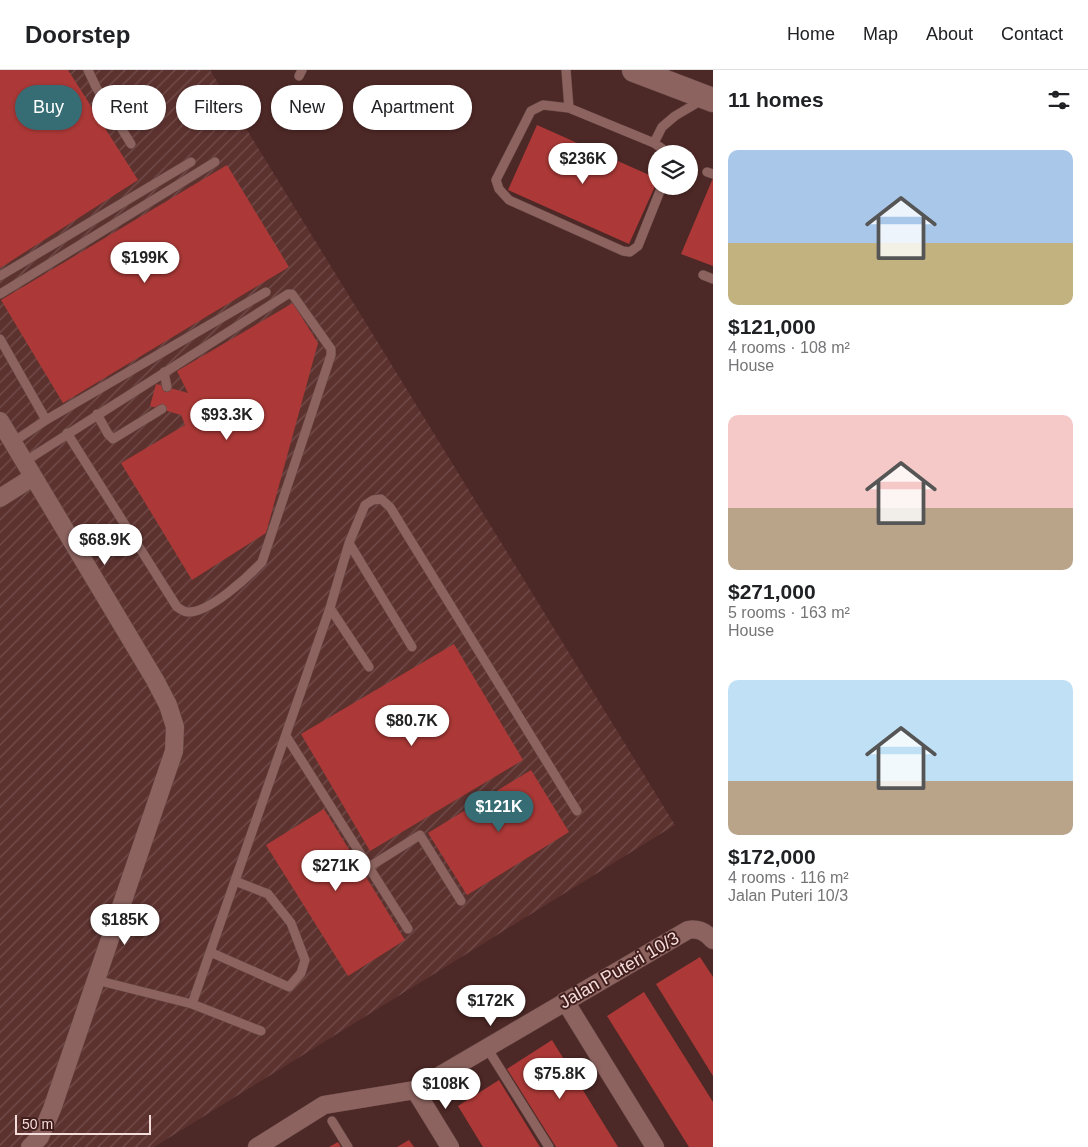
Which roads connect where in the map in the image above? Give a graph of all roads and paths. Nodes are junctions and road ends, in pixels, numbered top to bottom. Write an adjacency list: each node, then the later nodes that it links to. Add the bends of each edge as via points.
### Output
1 (88, 70): 6 (lane)
2 (566, 70): 5 (lane)
3 (634, 70): 4 (main road)
4 (710, 99): 7 (lane, via 675,116 662,127)
5 (568, 108): 7 (lane); 10 (lane, via 543,105 531,111 496,180 509,200 630,252 638,246)
6 (131, 144)
7 (654, 144)
8 (191, 162): 12 (lane)
9 (215, 162): 15 (lane)
10 (658, 195)
11 (703, 275): 13 (lane)
12 (0, 276)
13 (713, 279)
14 (266, 292): 21 (lane)
15 (0, 294)
16 (0, 340): 21 (lane)
17 (164, 372): 18 (lane); 20 (lane); 23 (lane, via 288,294 292,294 331,349 262,562 208,607 189,612 177,607)
18 (167, 387)
19 (162, 410): 20 (lane, via 113,439)
20 (97, 414): 23 (lane)
21 (46, 420): 24 (lane)
22 (0, 421): 24 (street)
23 (67, 433): 25 (lane)
24 (13, 442): 25 (street)
25 (24, 462): 26 (street)
26 (33, 477): 27 (street); 40 (street, via 155,680 176,727 174,750)
27 (0, 498)
28 (349, 543): 29 (lane); 30 (lane); 33 (lane, via 365,505 381,499 390,508)
29 (330, 608): 31 (lane); 32 (lane)
30 (412, 647)
31 (369, 667)
32 (286, 736): 34 (lane); 35 (lane)
33 (577, 811)
34 (369, 867): 36 (lane, via 420,835); 37 (lane)
35 (235, 881): 39 (lane); 39 (lane, via 268,894 291,923 305,960 301,973 289,987)
36 (461, 901)
37 (408, 929)
38 (713, 940): 41 (street, Jalan Puteri 10/3, via 700,930 688,930)
39 (210, 952): 42 (lane)
40 (96, 980): 42 (lane); 47 (street, via 52,1109 40,1137)
41 (566, 1002): 44 (street, Jalan Puteri 10/3); 52 (street)
42 (192, 1004): 43 (lane)
43 (261, 1031)
44 (487, 1048): 45 (street, Jalan Puteri 10/3); 51 (lane)
45 (415, 1090): 48 (street, Jalan Puteri 10/3, via 324,1105); 50 (street)
46 (332, 1121): 49 (lane)
47 (30, 1147)
48 (257, 1147)
49 (348, 1147)
50 (450, 1147)
51 (549, 1147)
52 (655, 1147)

